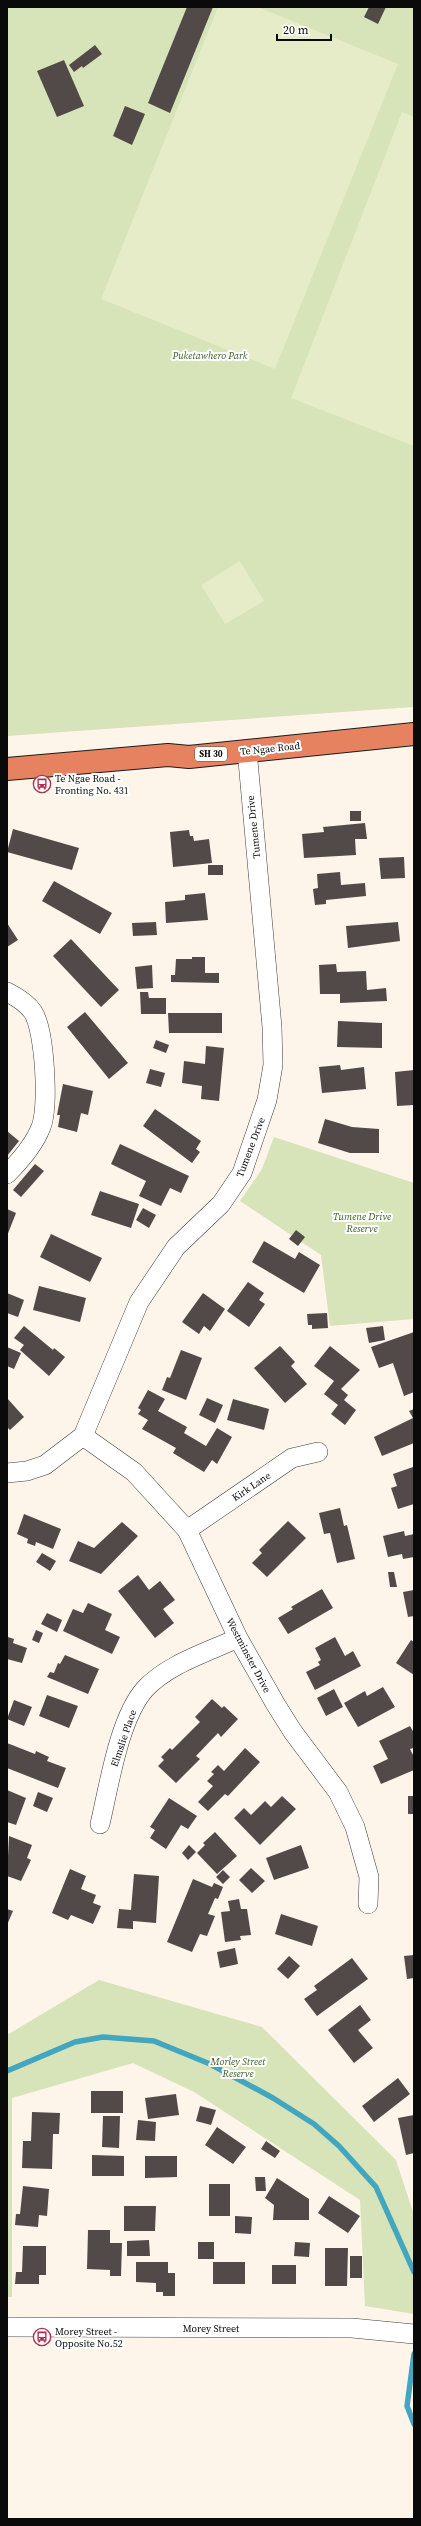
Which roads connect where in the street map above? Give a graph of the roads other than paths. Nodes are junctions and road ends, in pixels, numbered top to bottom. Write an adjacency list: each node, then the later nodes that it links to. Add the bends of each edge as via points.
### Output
1 (414, 734): 2 (highway, Te Ngae Road / SH 30)
2 (247, 750): 3 (highway, Te Ngae Road / SH 30); 6 (street, Tumene Drive, via 272,1027 272,1065 267,1100 242,1173 221,1204 176,1247 140,1302)
3 (7, 769)
4 (7, 992): 5 (street, via 27,1005 34,1013 44,1069 45,1097 41,1126 33,1142)
5 (7, 1174)
6 (83, 1436): 8 (street, Tumene Drive, via 45,1465 27,1471); 9 (street, Westminster Drive, via 134,1472)
7 (318, 1452): 9 (street, Kirk Lane, via 292,1458)
8 (7, 1473)
9 (187, 1530): 10 (street, Westminster Drive)
10 (238, 1638): 11 (street, Elmslie Place, via 171,1670 145,1689 130,1712 116,1756); 12 (street, Westminster Drive, via 293,1732 338,1792 355,1827 369,1877)
11 (100, 1824)
12 (368, 1904)
13 (7, 2326): 14 (street, Morey Street, via 352,2328)
14 (414, 2334)

